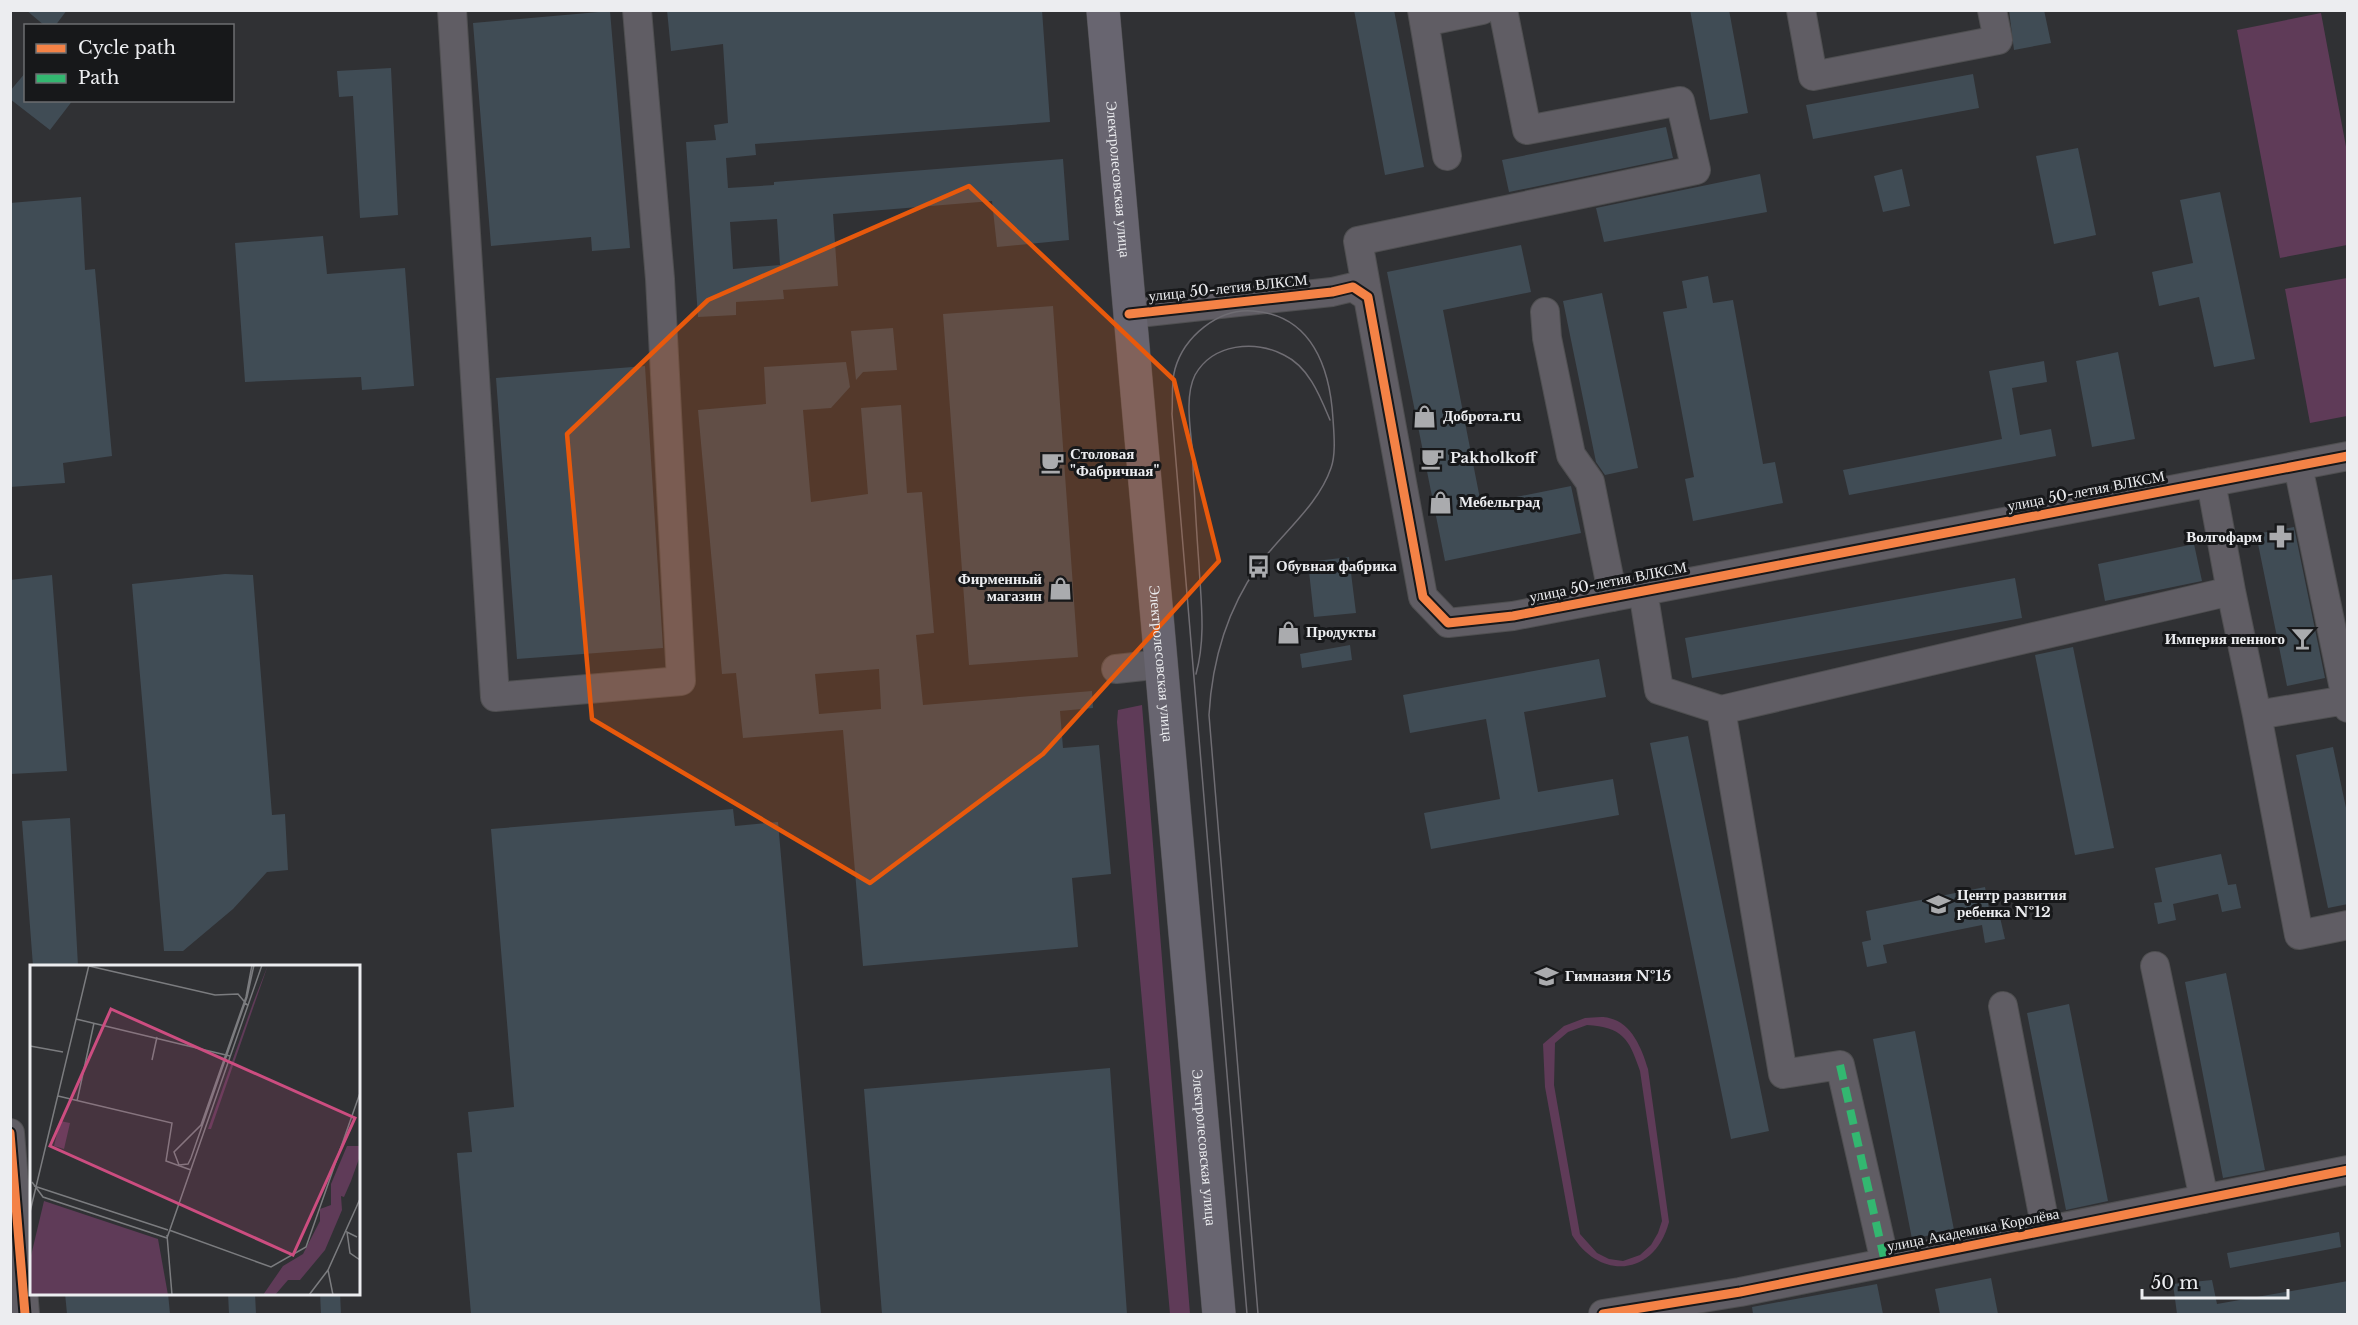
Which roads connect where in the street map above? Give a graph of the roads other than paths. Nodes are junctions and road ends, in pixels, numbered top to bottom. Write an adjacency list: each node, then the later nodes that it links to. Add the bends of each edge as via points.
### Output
1 (452, 10): 2 (street, via 495,697 681,681 660,279)
2 (637, 10)
3 (1103, 10): 12 (main road, Электролесовская улица)
4 (1482, 10): 8 (street)
5 (1503, 10): 10 (street, via 1527,130 1680,101 1696,170 1358,242)
6 (1801, 10): 7 (street, via 1813,76 1998,40)
7 (1992, 10)
8 (1423, 16): 9 (street)
9 (1447, 156)
10 (1368, 297): 12 (street, улица 50-летия ВЛКСМ, via 1353,287); 18 (street, улица 50-летия ВЛКСМ, via 1423,597 1448,623 1513,616)
11 (1545, 312): 18 (street, via 1571,455 1590,482)
12 (1129, 314): 19 (main road, Электролесовская улица)
13 (2348, 456): 14 (street, улица 50-летия ВЛКСМ)
14 (2298, 465): 15 (street, улица 50-летия ВЛКСМ); 21 (street)
15 (2211, 482): 16 (street, улица 50-летия ВЛКСМ); 17 (street)
16 (1643, 591): 18 (street, улица 50-летия ВЛКСМ); 22 (street, via 1659,690)
17 (2231, 591): 22 (street); 23 (street)
18 (1613, 597)
19 (1162, 664): 20 (street); 33 (main road, Электролесовская улица)
20 (1116, 669)
21 (2347, 704): 23 (street)
22 (1721, 710): 31 (street, via 1783,1074 1840,1065)
23 (2257, 715): 24 (street, via 2300,935)
24 (2348, 925)
25 (2156, 966): 29 (street)
26 (2002, 1006): 30 (street)
27 (10, 1133): 32 (street)
28 (2348, 1170): 29 (street, улица Академика Королёва)
29 (2204, 1199): 30 (street, улица Академика Королёва)
30 (2046, 1230): 31 (street, улица Академика Королёва)
31 (1885, 1262): 34 (street, улица Академика Королёва, via 1740,1292)
32 (25, 1314)
33 (1218, 1314)
34 (1603, 1314)

